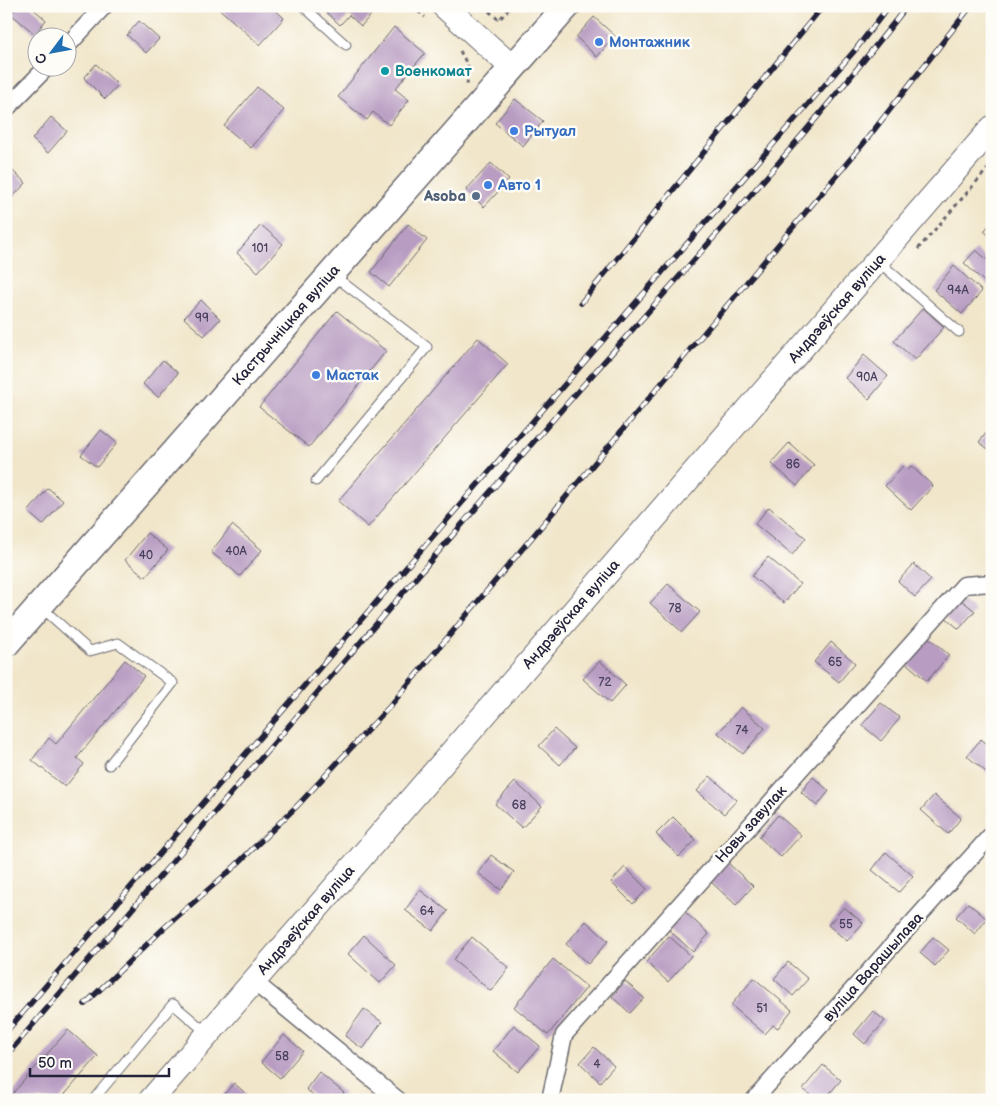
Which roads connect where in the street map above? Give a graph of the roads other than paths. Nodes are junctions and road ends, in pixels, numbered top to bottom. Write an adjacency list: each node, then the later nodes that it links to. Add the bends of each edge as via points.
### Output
1 (104, 6): 5 (street)
2 (303, 6): 6 (lane)
3 (567, 6): 7 (main road, Кастрычніцкая вуліца)
4 (437, 14): 7 (main road)
5 (78, 34)
6 (346, 45)
7 (513, 68): 12 (main road, Кастрычніцкая вуліца)
8 (36, 78): 9 (street)
9 (6, 109)
10 (988, 140): 11 (main road, Андрэеўская вуліца)
11 (878, 260): 13 (lane); 20 (main road, Андрэеўская вуліца)
12 (331, 273): 14 (lane, via 427,347); 16 (main road, Кастрычніцкая вуліца)
13 (959, 332)
14 (316, 480)
15 (992, 582): 25 (street, Новы завулак, via 964,585 564,1035)
16 (40, 606): 17 (main road, Кастрычніцкая вуліца); 18 (lane, via 90,651 118,642 173,683)
17 (6, 644)
18 (109, 766)
19 (992, 834): 26 (street, вуліца Варашылава)
20 (253, 981): 21 (main road, Андрэеўская вуліца); 24 (street)
21 (208, 1034): 22 (lane, via 173,1004); 23 (main road, Андрэеўская вуліца)
22 (93, 1100)
23 (150, 1100)
24 (398, 1100)
25 (550, 1100)
26 (754, 1100)

